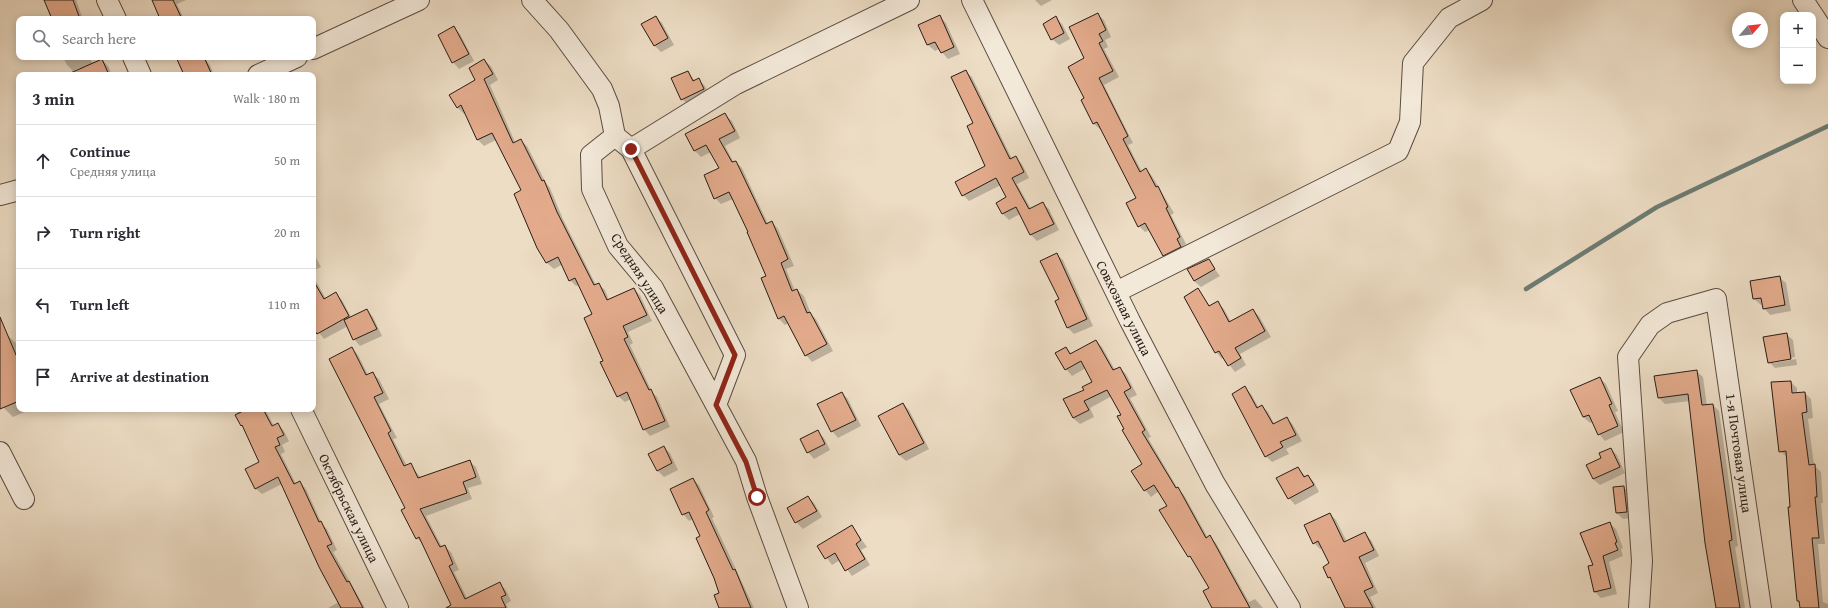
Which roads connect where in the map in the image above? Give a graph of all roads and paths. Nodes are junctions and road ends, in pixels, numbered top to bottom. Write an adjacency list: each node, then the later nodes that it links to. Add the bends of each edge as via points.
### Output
1 (107, 0): 9 (street)
2 (419, 0): 12 (street)
3 (532, 0): 17 (street, via 602,88 609,106)
4 (909, 0): 18 (street, via 736,84)
5 (972, 0): 21 (street, Совхозная улица)
6 (1482, 0): 21 (street, via 1448,18 1413,63 1410,122 1398,150)
7 (1803, 0): 8 (street)
8 (1811, 12)
9 (115, 16)
10 (1816, 20): 11 (street)
11 (1828, 38)
12 (316, 49)
13 (134, 60): 15 (street)
14 (290, 60): 16 (street)
15 (140, 72)
16 (264, 72)
17 (615, 136): 18 (street); 22 (street, Средняя улица, via 591,155 592,189 618,246 653,288)
18 (631, 149): 22 (street, via 735,355)
19 (16, 191): 20 (street)
20 (0, 195)
21 (1116, 292): 28 (street, Совхозная улица, via 1215,484)
22 (716, 405): 27 (street, Средняя улица, via 746,462)
23 (302, 412): 26 (street, Октябрьская улица)
24 (0, 452): 25 (street)
25 (24, 499)
26 (398, 608)
27 (798, 608)
28 (1290, 608)
29 (1639, 608): 30 (street, 1-я Почтовая улица, via 1642,561 1628,356 1650,325 1667,313 1716,299)
30 (1761, 608)

